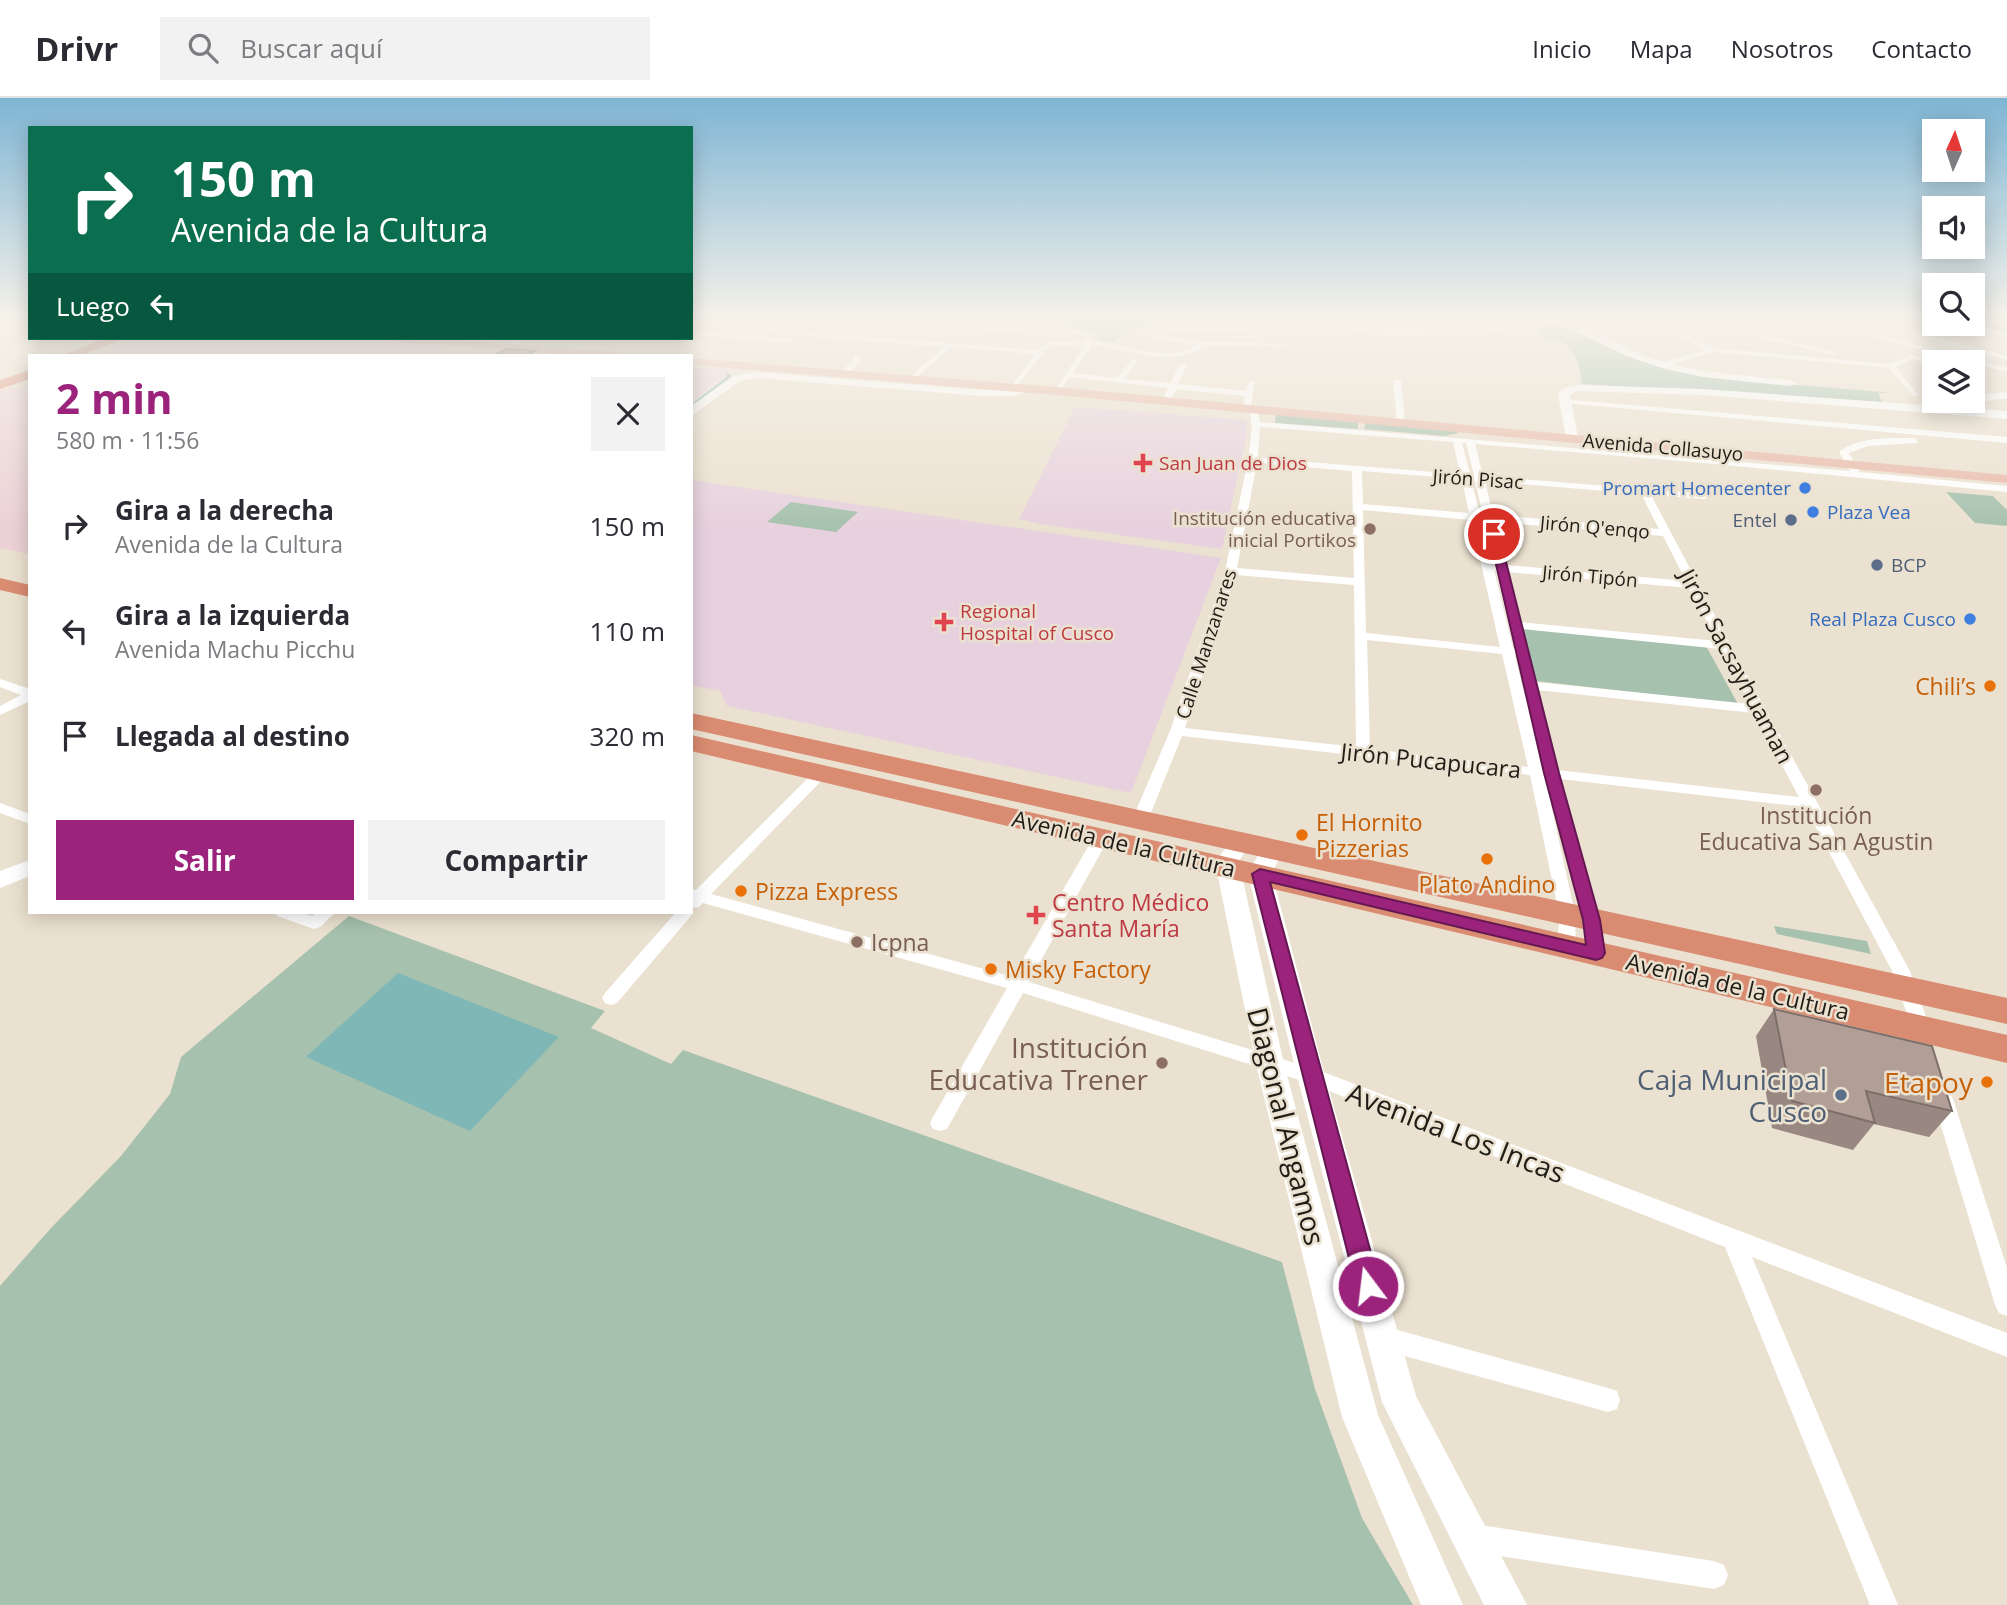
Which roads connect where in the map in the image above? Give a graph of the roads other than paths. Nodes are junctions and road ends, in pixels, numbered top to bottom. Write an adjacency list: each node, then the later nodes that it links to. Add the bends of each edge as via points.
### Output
1 (720, 390): 16 (street)
2 (735, 390): 18 (street)
3 (949, 390): 4 (street)
4 (1024, 390)
5 (1047, 390): 12 (main road, Avenida Collasuyo)
6 (1170, 390): 19 (street)
7 (1250, 390): 23 (street, Calle Manzanares, via 1247,406)
8 (1398, 390): 25 (street)
9 (1568, 390): 20 (street)
10 (1659, 390): 22 (street)
11 (1914, 390): 14 (street)
12 (1056, 391): 19 (main road, Avenida Collasuyo)
13 (1901, 394): 14 (street)
14 (1919, 395)
15 (2007, 395): 17 (street)
16 (710, 398): 18 (street); 21 (street)
17 (1985, 398)
18 (724, 399): 24 (street)
19 (1166, 401): 23 (main road, Avenida Collasuyo)
20 (1564, 401): 26 (street); 27 (street)
21 (693, 411)
22 (2007, 415)
23 (1260, 417): 25 (main road, Avenida Collasuyo); 28 (street); 30 (street, Calle Manzanares)
24 (693, 422)
25 (1401, 423): 27 (main road, Avenida Collasuyo)
26 (1848, 437): 29 (street); 29 (street); 31 (street, via 1844,452)
27 (1572, 438): 31 (main road, Avenida Collasuyo)
28 (1464, 440): 31 (street); 34 (street)
29 (2007, 440)
30 (1252, 460): 32 (street, Jirón Pisac); 44 (street, Calle Manzanares)
31 (1852, 469): 33 (main road, Avenida Collasuyo)
32 (1357, 470): 34 (street, Jirón Pisac); 39 (street)
33 (1906, 474): 35 (main road, Avenida Collasuyo); 36 (street)
34 (1472, 479): 37 (street, Jirón Pisac); 40 (street); 41 (street)
35 (2007, 479)
36 (2007, 489)
37 (1645, 492): 38 (street, Jirón Pisac); 42 (street, Jirón Sacsayhuaman)
38 (1704, 496)
39 (1357, 507): 40 (street, Jirón Q'enqo); 47 (street)
40 (1476, 517): 41 (street, Jirón Q'enqo); 43 (street)
41 (1491, 519): 42 (street, Jirón Q'enqo); 43 (street)
42 (1666, 533): 48 (street, Jirón Sacsayhuaman)
43 (1494, 567): 48 (street, Jirón Tipón); 50 (street); 53 (street)
44 (1231, 571): 47 (street); 62 (street, Calle Manzanares)
45 (28, 573): 46 (highway)
46 (1, 580): 49 (highway)
47 (1359, 582): 51 (street)
48 (1693, 585): 52 (street, Jirón Sacsayhuaman)
49 (28, 590)
50 (1515, 625): 52 (street); 54 (street)
51 (1363, 636): 53 (street); 64 (street)
52 (1725, 646): 59 (street, Jirón Sacsayhuaman)
53 (1506, 651): 54 (street); 65 (street)
54 (1523, 653): 56 (street)
55 (0, 684): 57 (street)
56 (1530, 685): 59 (street); 67 (street)
57 (28, 694)
58 (28, 696): 60 (street)
59 (1759, 709): 68 (street, Jirón Sacsayhuaman)
60 (0, 711)
61 (693, 721): 71 (highway, Avenida de la Cultura)
62 (1177, 731): 64 (street, Jirón Pucapucara); 71 (street, Calle Manzanares)
63 (693, 743): 66 (highway, Avenida de la Cultura)
64 (1363, 753): 65 (street, Jirón Pucapucara)
65 (1534, 771): 67 (street, Jirón Pucapucara); 84 (street)
66 (822, 772): 72 (highway, Avenida de la Cultura); 79 (street)
67 (1552, 773): 68 (street, Jirón Pucapucara); 84 (street)
68 (1810, 803): 86 (street, Jirón Sacsayhuaman)
69 (0, 807): 70 (street)
70 (28, 818)
71 (1140, 820): 73 (highway, Avenida de la Cultura)
72 (1101, 838): 73 (highway, Avenida de la Cultura); 85 (street)
73 (1234, 855): 75 (highway, Avenida de la Cultura); 91 (street, Diagonal Angamos)
74 (28, 856): 76 (street)
75 (1266, 862): 84 (highway, Avenida de la Cultura); 93 (street, Diagonal Angamos)
76 (0, 866)
77 (28, 868): 78 (street)
78 (0, 880)
79 (693, 900)
80 (693, 903): 85 (street, Avenida Los Incas)
81 (298, 914): 83 (street)
82 (681, 914): 87 (street)
83 (321, 917)
84 (1580, 933): 86 (highway, Avenida de la Cultura); 89 (highway, Avenida de la Cultura)
85 (1018, 985): 91 (street, Avenida Los Incas); 94 (street)
86 (1909, 989): 88 (highway, Avenida de la Cultura); 89 (street, Jirón Sacsayhuaman)
87 (611, 998)
88 (2007, 1011)
89 (1924, 1038): 90 (highway, Avenida de la Cultura)
90 (2007, 1049)
91 (1270, 1064): 93 (street, Avenida Los Incas); 102 (main road, Diagonal Angamos, via 1360,1418)
92 (1934, 1070): 96 (street)
93 (1311, 1076): 95 (street, Avenida Los Incas); 97 (main road, Diagonal Angamos)
94 (940, 1123)
95 (1734, 1240): 98 (street, Avenida Los Incas); 104 (street)
96 (2007, 1305)
97 (1382, 1338): 99 (street); 100 (main road, Diagonal Angamos, via 1400,1402)
98 (2007, 1345)
99 (1608, 1400)
100 (1470, 1537): 101 (street); 103 (main road, Diagonal Angamos)
101 (1714, 1575)
102 (1442, 1605)
103 (1506, 1605)
104 (1884, 1605)

